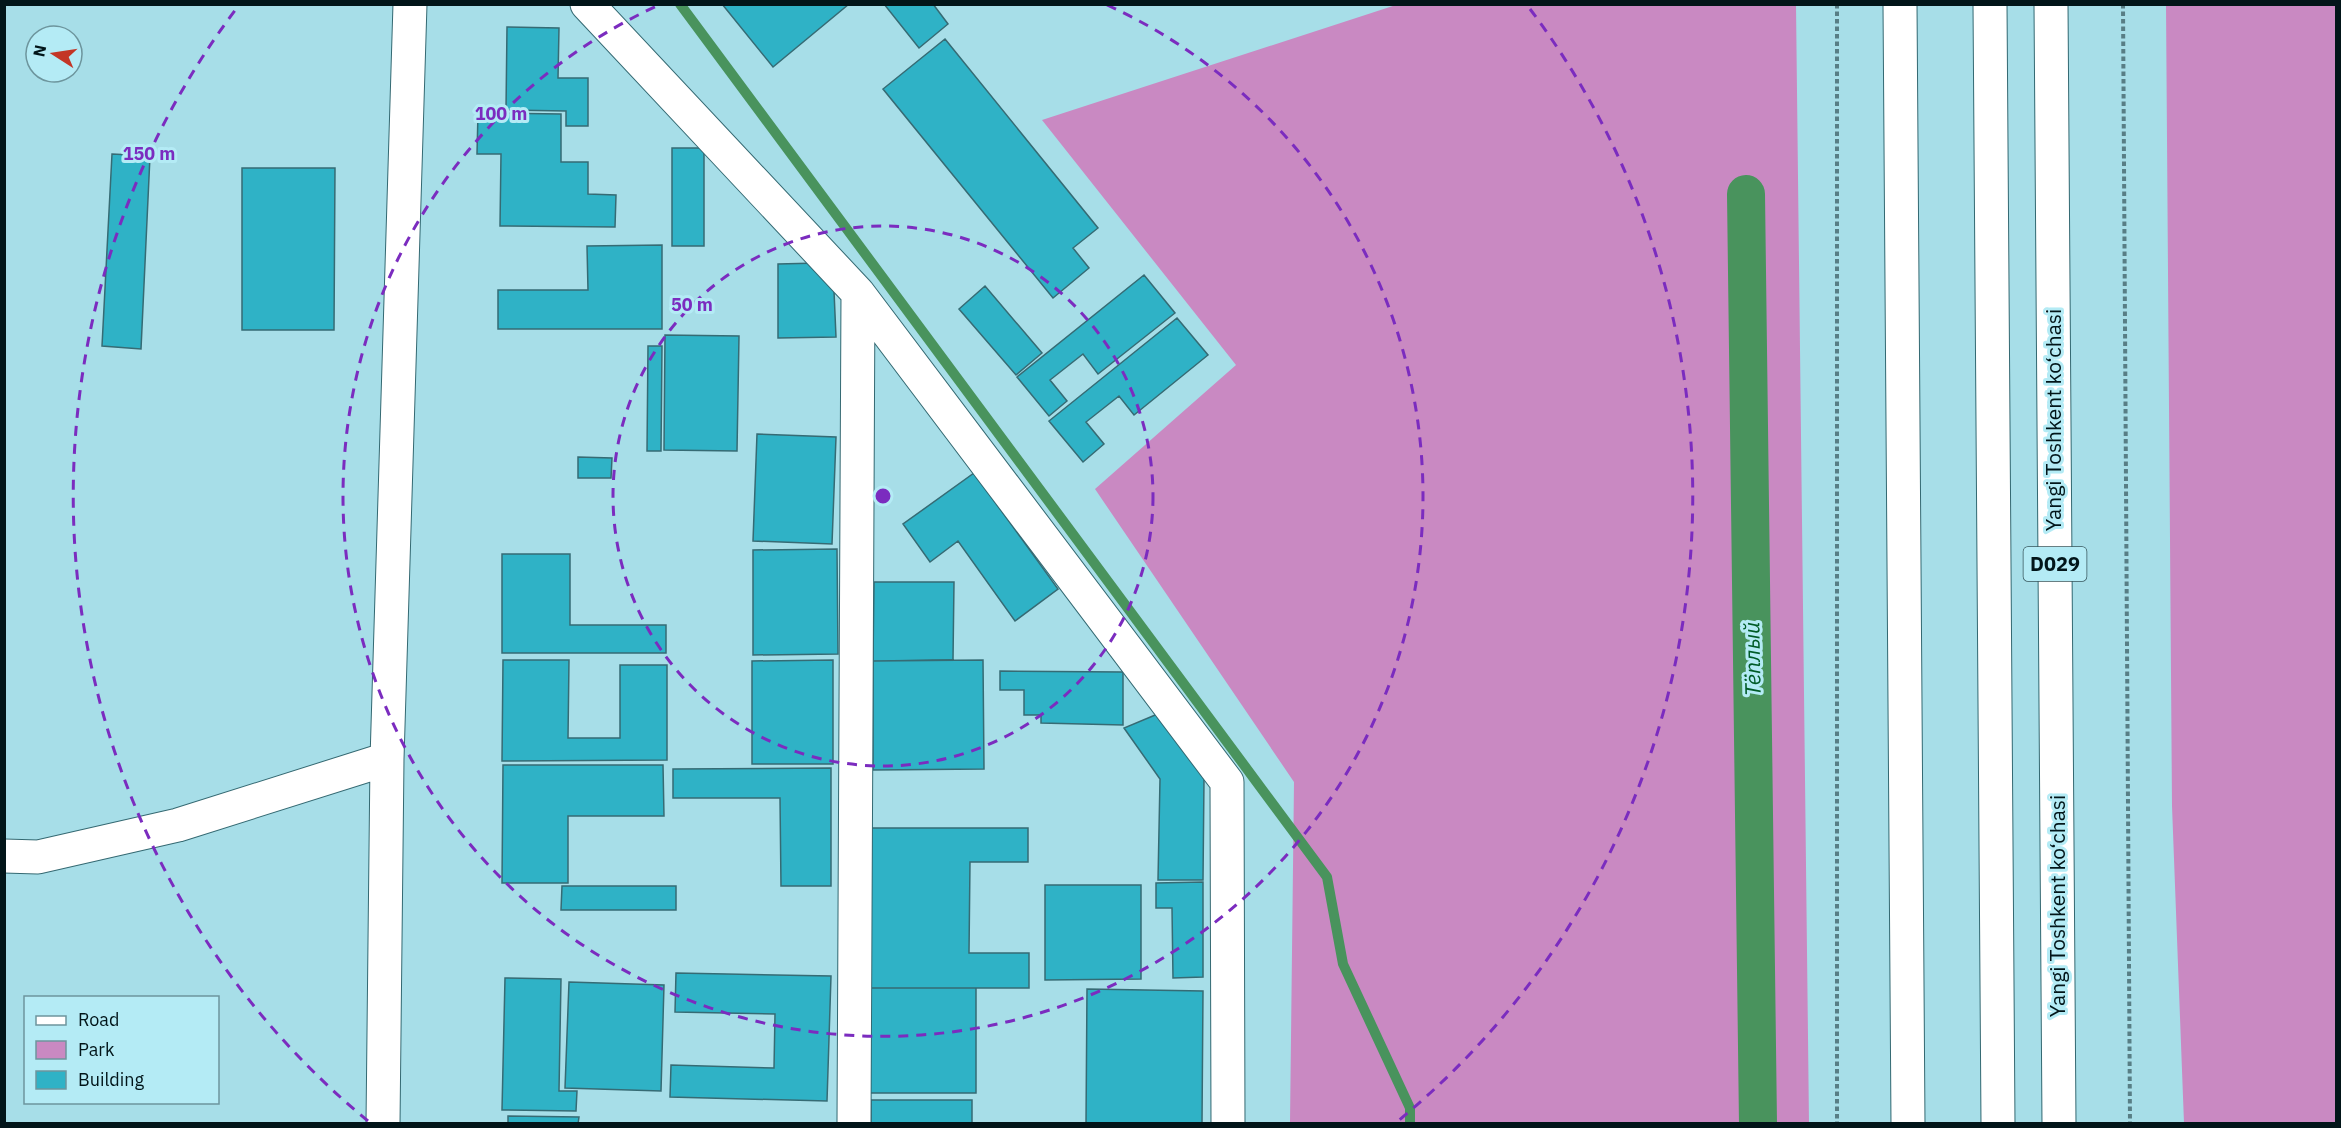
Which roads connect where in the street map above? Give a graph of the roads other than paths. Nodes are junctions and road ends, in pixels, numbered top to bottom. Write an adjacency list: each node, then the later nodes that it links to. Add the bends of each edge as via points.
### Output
1 (410, 4): 7 (main road)
2 (587, 4): 6 (main road)
3 (1900, 4): 12 (main road)
4 (1990, 4): 13 (main road, D029)
5 (2051, 4): 14 (main road, Yangi Toshkent ko‘chasi / D029)
6 (858, 293): 10 (main road); 11 (main road, via 1227,782)
7 (387, 759): 8 (main road, via 178,825 38,857); 9 (main road)
8 (4, 856)
9 (383, 1124)
10 (854, 1124)
11 (1228, 1124)
12 (1908, 1124)
13 (1998, 1124)
14 (2059, 1124)

